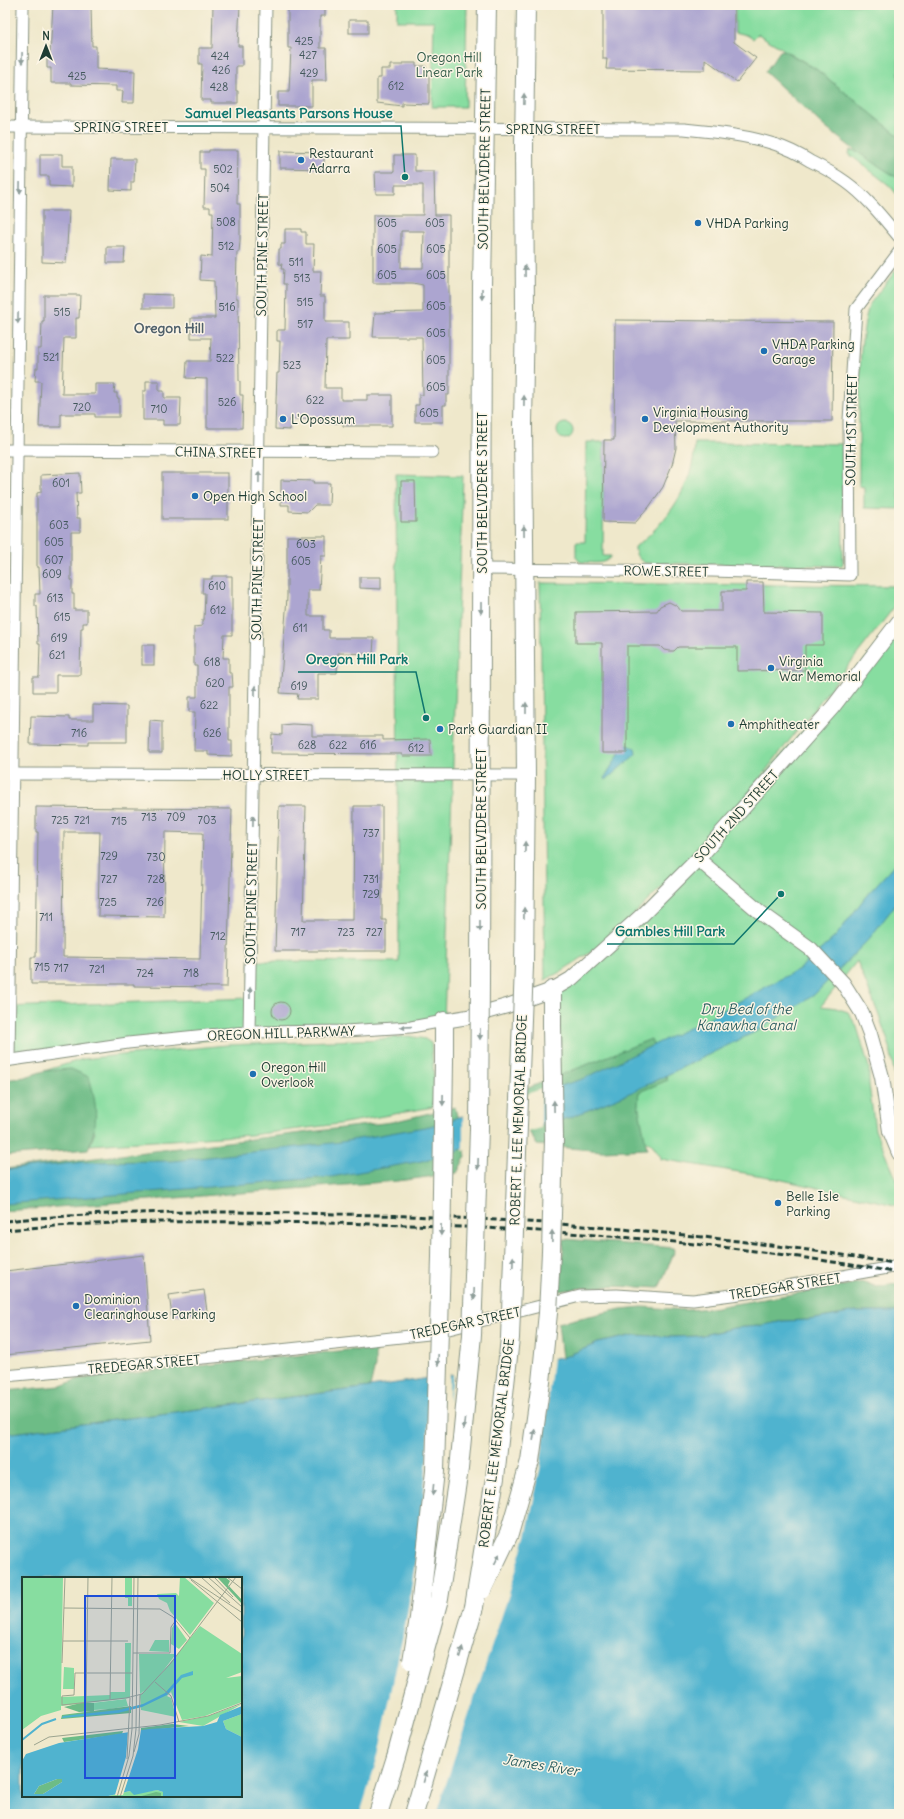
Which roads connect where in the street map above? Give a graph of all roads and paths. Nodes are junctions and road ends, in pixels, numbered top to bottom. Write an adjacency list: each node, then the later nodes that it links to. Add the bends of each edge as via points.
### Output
1 (23, 5): 6 (street, one-way to 6)
2 (266, 5): 7 (street, SOUTH PINE STREET)
3 (487, 5): 9 (main road, SOUTH BELVIDERE STREET)
4 (526, 5): 8 (main road, one-way to 4)
5 (5, 127): 6 (street, SPRING STREET)
6 (21, 127): 7 (street, SPRING STREET); 13 (street, one-way to 13)
7 (264, 128): 9 (street, SPRING STREET); 14 (street, SOUTH PINE STREET)
8 (524, 129): 9 (street, SPRING STREET); 10 (street, SPRING STREET, via 719,132 776,144 848,183 880,213); 17 (main road, one-way to 8)
9 (484, 130): 16 (main road, SOUTH BELVIDERE STREET, one-way to 16)
10 (899, 237)
11 (899, 252): 18 (street, SOUTH 1ST STREET, via 856,309 849,420)
12 (5, 450): 13 (street, CHINA STREET)
13 (17, 450): 14 (street, CHINA STREET); 20 (street)
14 (259, 452): 15 (street, CHINA STREET); 23 (street, SOUTH PINE STREET, one-way to 14)
15 (432, 452)
16 (481, 569): 17 (street, ROWE STREET); 21 (main road, SOUTH BELVIDERE STREET, one-way to 21)
17 (525, 570): 18 (street, ROWE STREET); 22 (main road, one-way to 17)
18 (850, 575)
19 (899, 621): 24 (street, SOUTH 2ND STREET, via 833,707)
20 (9, 774): 23 (street, HOLLY STREET); 28 (street)
21 (480, 775): 22 (street, HOLLY STREET); 23 (street, HOLLY STREET); 33 (main road, SOUTH BELVIDERE STREET, one-way to 33, bridge, via 479,1129 472,1335 460,1462 439,1599)
22 (526, 775): 32 (main road, ROBERT E. LEE MEMORIAL BRIDGE, one-way to 22, bridge, via 495,1478 510,1338 524,966)
23 (254, 776): 27 (street, SOUTH PINE STREET, one-way to 23)
24 (698, 859): 25 (street, SOUTH 2ND STREET, via 640,918 571,979); 29 (street, via 761,913 811,949 844,983 862,1013 870,1034 882,1077 890,1131)
25 (552, 990): 26 (street, OREGON HILL PARKWAY, via 507,1006); 32 (main road, one-way to 25, bridge, via 509,1534 530,1461 546,1329 551,1252 554,1139)
26 (444, 1021): 27 (street, OREGON HILL PARKWAY, one-way to 27, via 411,1027 345,1031); 33 (main road, one-way to 33, bridge, via 435,1471 419,1618)
27 (249, 1032): 28 (street, OREGON HILL PARKWAY, via 135,1043)
28 (7, 1060)
29 (899, 1153)
30 (899, 1266): 31 (street, TREDEGAR STREET, via 693,1300 617,1295 580,1296 429,1334)
31 (5, 1376)
32 (474, 1607): 35 (main road, ROBERT E. LEE MEMORIAL BRIDGE, one-way to 32)
33 (396, 1757): 34 (main road)
34 (378, 1814)
35 (414, 1814)

